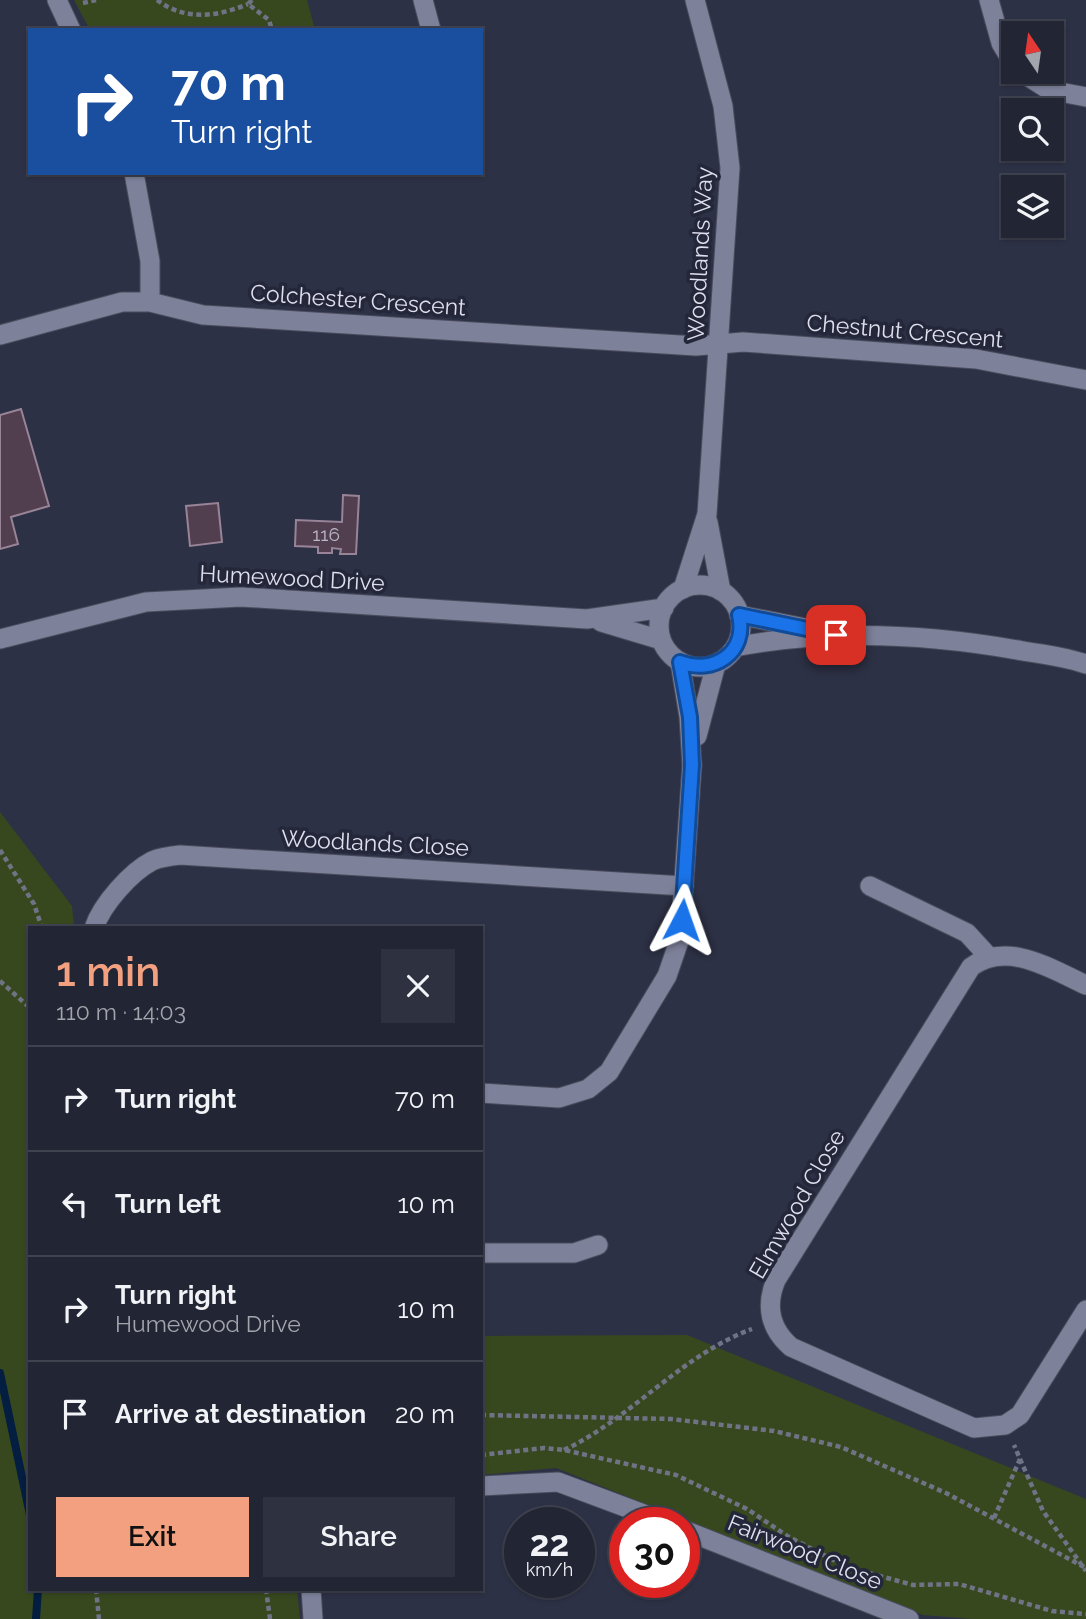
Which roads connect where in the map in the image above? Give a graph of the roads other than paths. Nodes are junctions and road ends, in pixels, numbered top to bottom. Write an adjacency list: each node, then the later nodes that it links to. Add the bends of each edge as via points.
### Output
1 (57, 0): 5 (street)
2 (423, 0): 6 (street)
3 (695, 0): 13 (street, Woodlands Way, via 730,150)
4 (989, 0): 7 (street)
5 (70, 28)
6 (430, 28)
7 (1001, 43)
8 (1040, 84): 9 (street)
9 (1086, 97)
10 (134, 175): 11 (street, via 150,261)
11 (150, 302): 12 (street, Colchester Crescent, via 103,306); 13 (street, Colchester Crescent, via 204,315)
12 (0, 335)
13 (719, 345): 14 (street, Chestnut Crescent, via 743,342 976,359); 15 (street, Woodlands Way)
14 (1086, 380)
15 (707, 514): 16 (street, Woodlands Way); 17 (street, Woodlands Way)
16 (683, 589): 17 (street, via 706,586); 18 (street)
17 (720, 591): 19 (street)
18 (664, 608): 20 (street, Humewood Drive); 23 (street)
19 (739, 615): 21 (street); 24 (street, via 741,631)
20 (587, 619): 22 (street, Humewood Drive, via 241,597 186,598 112,609); 23 (street, Humewood Drive)
21 (836, 635): 24 (street); 27 (street, via 996,646)
22 (0, 639)
23 (661, 640): 25 (street)
24 (735, 647): 26 (street)
25 (680, 662): 26 (street, via 697,667); 28 (street, via 690,717)
26 (716, 664): 28 (street)
27 (1086, 664)
28 (692, 765): 29 (street)
29 (684, 886): 31 (street, Woodlands Close, via 180,855 141,868 101,912); 34 (street, via 675,957 609,1072 588,1089 559,1098)
30 (870, 886): 32 (street, via 967,933)
31 (95, 926)
32 (989, 957): 33 (street, via 1013,955); 37 (street, Elmwood Close, via 964,975 776,1280 770,1300 772,1321 791,1347 974,1428 1004,1425 1029,1405)
33 (1086, 985)
34 (483, 1093)
35 (598, 1245): 36 (street, via 574,1253)
36 (483, 1253)
37 (1086, 1310)
38 (483, 1486): 39 (street, via 558,1482)
39 (625, 1507)
40 (700, 1536): 43 (street, Fairwood Close)
41 (311, 1591): 42 (street)
42 (313, 1619)
43 (909, 1619)

